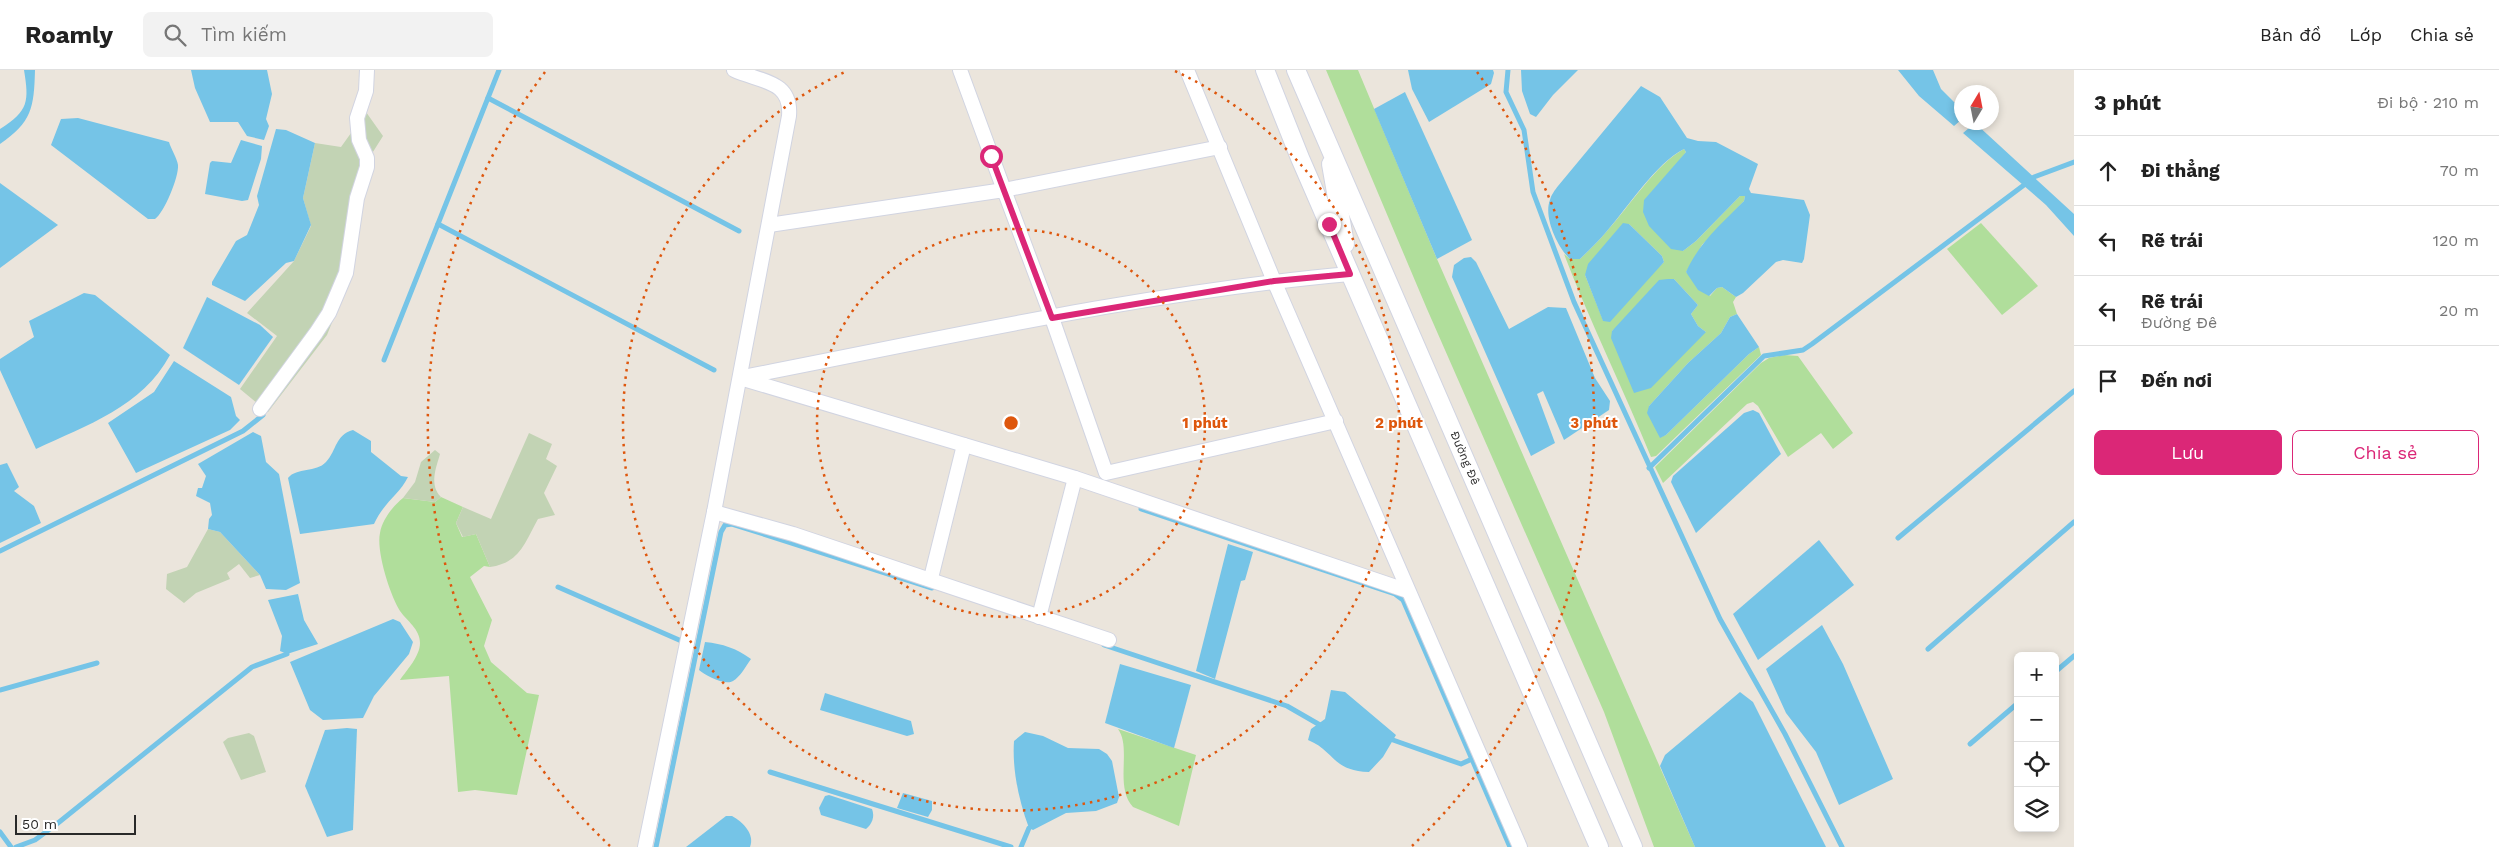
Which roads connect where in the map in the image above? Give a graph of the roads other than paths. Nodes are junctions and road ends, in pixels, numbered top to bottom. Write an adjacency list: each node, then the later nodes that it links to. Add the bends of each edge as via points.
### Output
1 (367, 70): 15 (street, via 366,91 357,118 358,140 368,158 357,198 346,272 329,313)
2 (734, 70): 10 (street, via 775,85 785,93 790,103)
3 (960, 70): 9 (street)
4 (1187, 70): 8 (street)
5 (1265, 70): 11 (street)
6 (1296, 70): 7 (street, Đường Đê)
7 (1325, 134): 11 (street); 29 (street, Đường Đê)
8 (1220, 147): 9 (street); 12 (street)
9 (1004, 190): 10 (street); 13 (street)
10 (769, 225): 14 (street)
11 (1350, 274): 12 (street); 28 (street)
12 (1274, 281): 13 (street); 16 (street)
13 (1052, 318): 14 (street); 18 (street)
14 (740, 378): 17 (street); 21 (street)
15 (260, 409)
16 (1336, 421): 18 (street); 23 (street)
17 (964, 445): 19 (street); 22 (street)
18 (1106, 473): 20 (street)
19 (1075, 478): 20 (street); 24 (street)
20 (1099, 487): 23 (street)
21 (714, 512): 22 (street); 26 (street)
22 (931, 578): 24 (street)
23 (1408, 591): 27 (street)
24 (1039, 617): 25 (street)
25 (1109, 640)
26 (645, 847)
27 (1520, 847)
28 (1599, 847)
29 (1633, 847)

